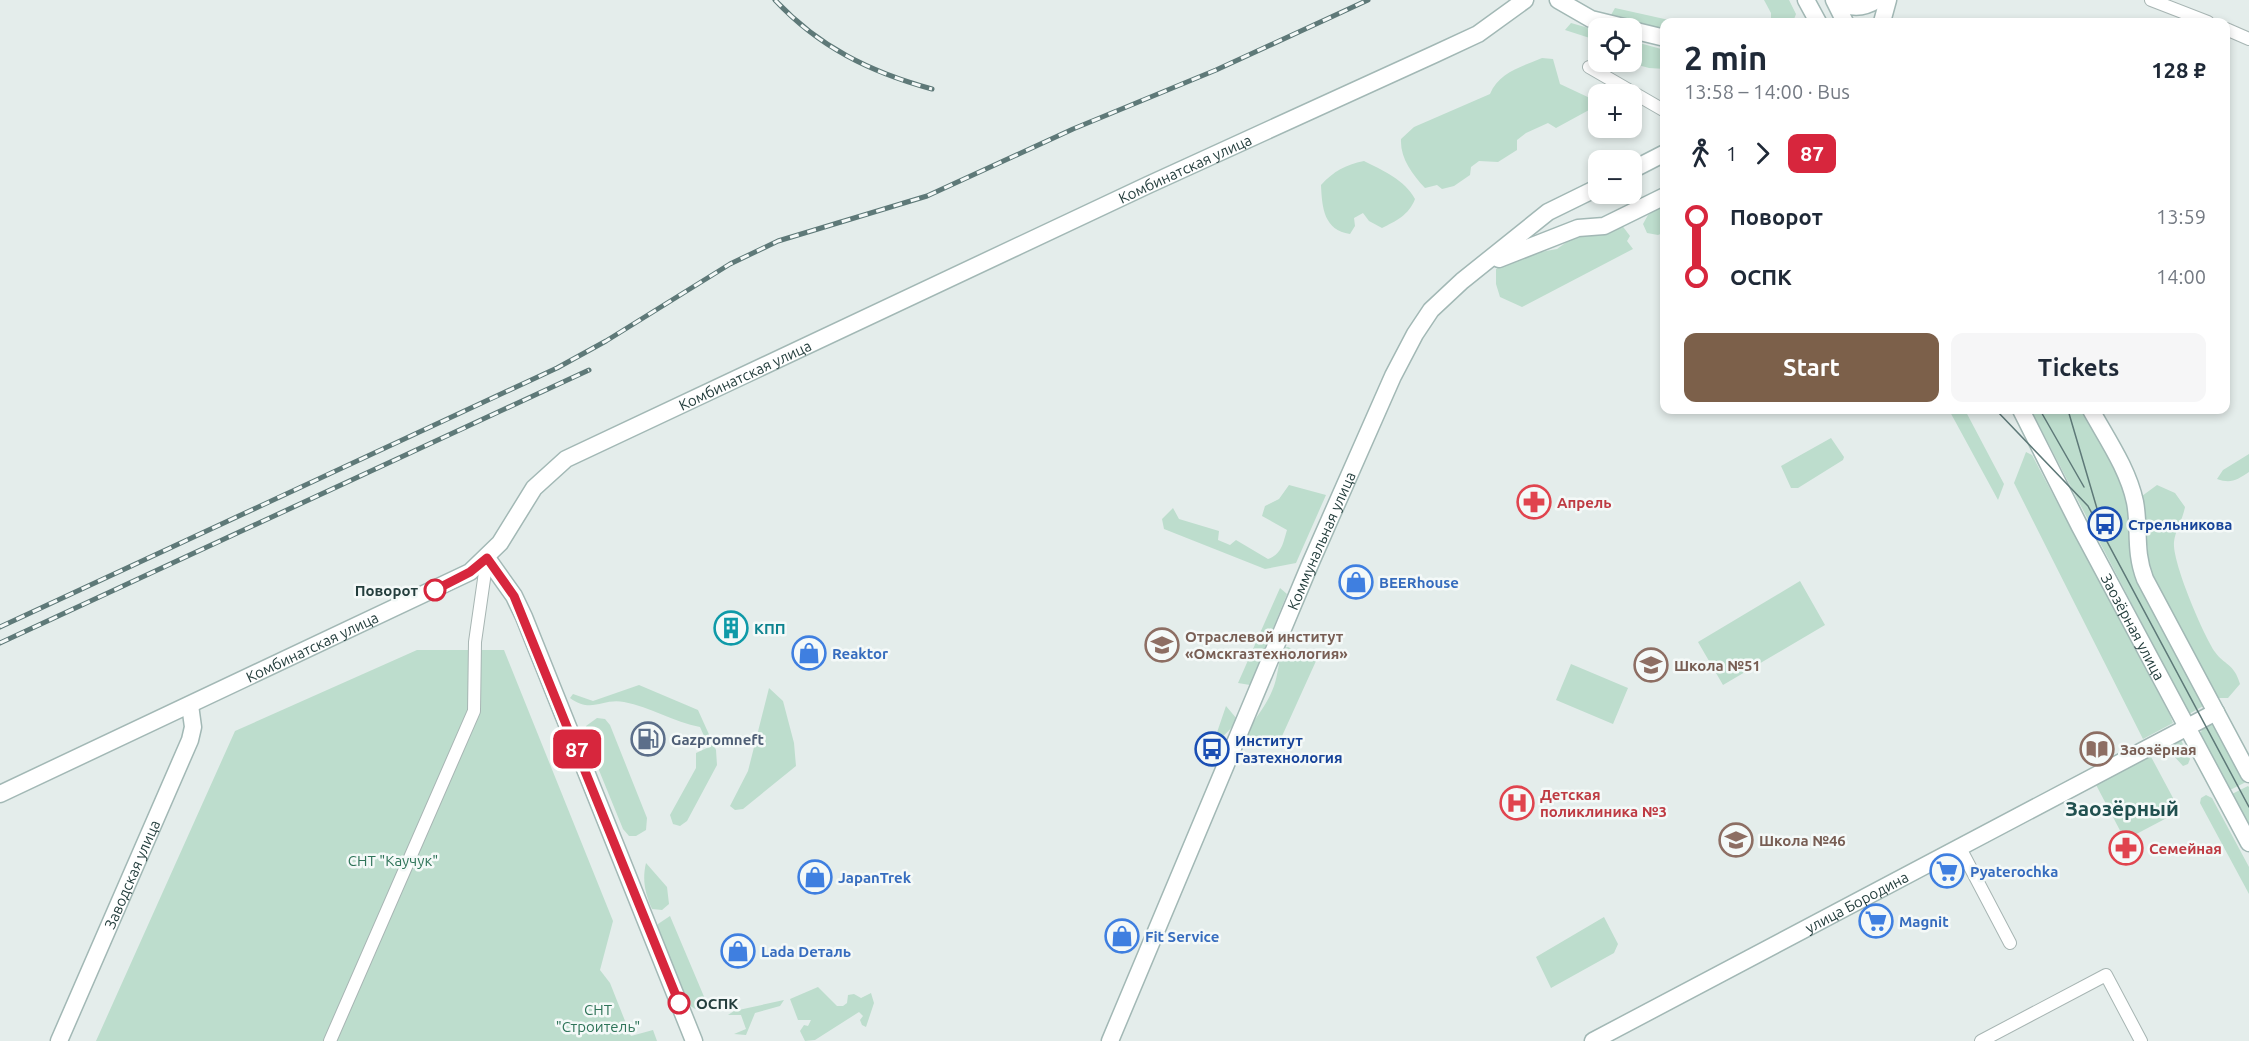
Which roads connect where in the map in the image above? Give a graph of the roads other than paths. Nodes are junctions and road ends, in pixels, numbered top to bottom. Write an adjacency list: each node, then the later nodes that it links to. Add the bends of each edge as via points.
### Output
1 (1525, 0): 27 (main road, Комбинатская улица, via 1478,34 566,459 534,488)
2 (1558, 0): 8 (main road)
3 (1805, 0): 9 (main road); 10 (main road)
4 (1836, 0): 5 (main road, via 1861,8); 11 (main road)
5 (1877, 0)
6 (1888, 0): 12 (main road)
7 (2151, 0): 13 (street)
8 (1589, 18)
9 (1807, 18)
10 (1816, 18)
11 (1843, 18)
12 (1883, 18)
13 (2198, 18)
14 (2230, 31): 17 (street)
15 (1642, 32): 16 (main road)
16 (1660, 37)
17 (2249, 39)
18 (1598, 72): 19 (street)
19 (1660, 108)
20 (1660, 156): 21 (main road)
21 (1642, 165)
22 (1588, 192): 24 (main road, Коммунальная улица, via 1548,212)
23 (1660, 198): 24 (main road, Коммунальная улица, via 1604,226 1559,234)
24 (1484, 265): 39 (main road, Коммунальная улица, via 1431,310 1393,376)
25 (2023, 414): 30 (main road, Заозёрная улица)
26 (2093, 414): 29 (main road, via 2132,490 2139,562 2145,579)
27 (487, 558): 28 (main road, Комбинатская улица, via 452,582); 37 (street, via 475,642 474,711); 38 (main road, via 524,617)
28 (190, 705): 32 (main road, Комбинатская улица); 36 (main road, Заводская улица, via 190,740)
29 (2216, 712): 30 (main road, улица Бородина); 31 (main road)
30 (2186, 728): 33 (main road, Заозёрная улица); 34 (main road, улица Бородина)
31 (2248, 768)
32 (0, 794)
33 (2249, 843)
34 (1959, 846): 35 (street); 40 (main road, улица Бородина)
35 (2010, 943)
36 (60, 1041)
37 (330, 1041)
38 (694, 1041)
39 (1110, 1041)
40 (1593, 1041)
41 (1981, 1041): 42 (street, via 2106,975)
42 (2141, 1041)

